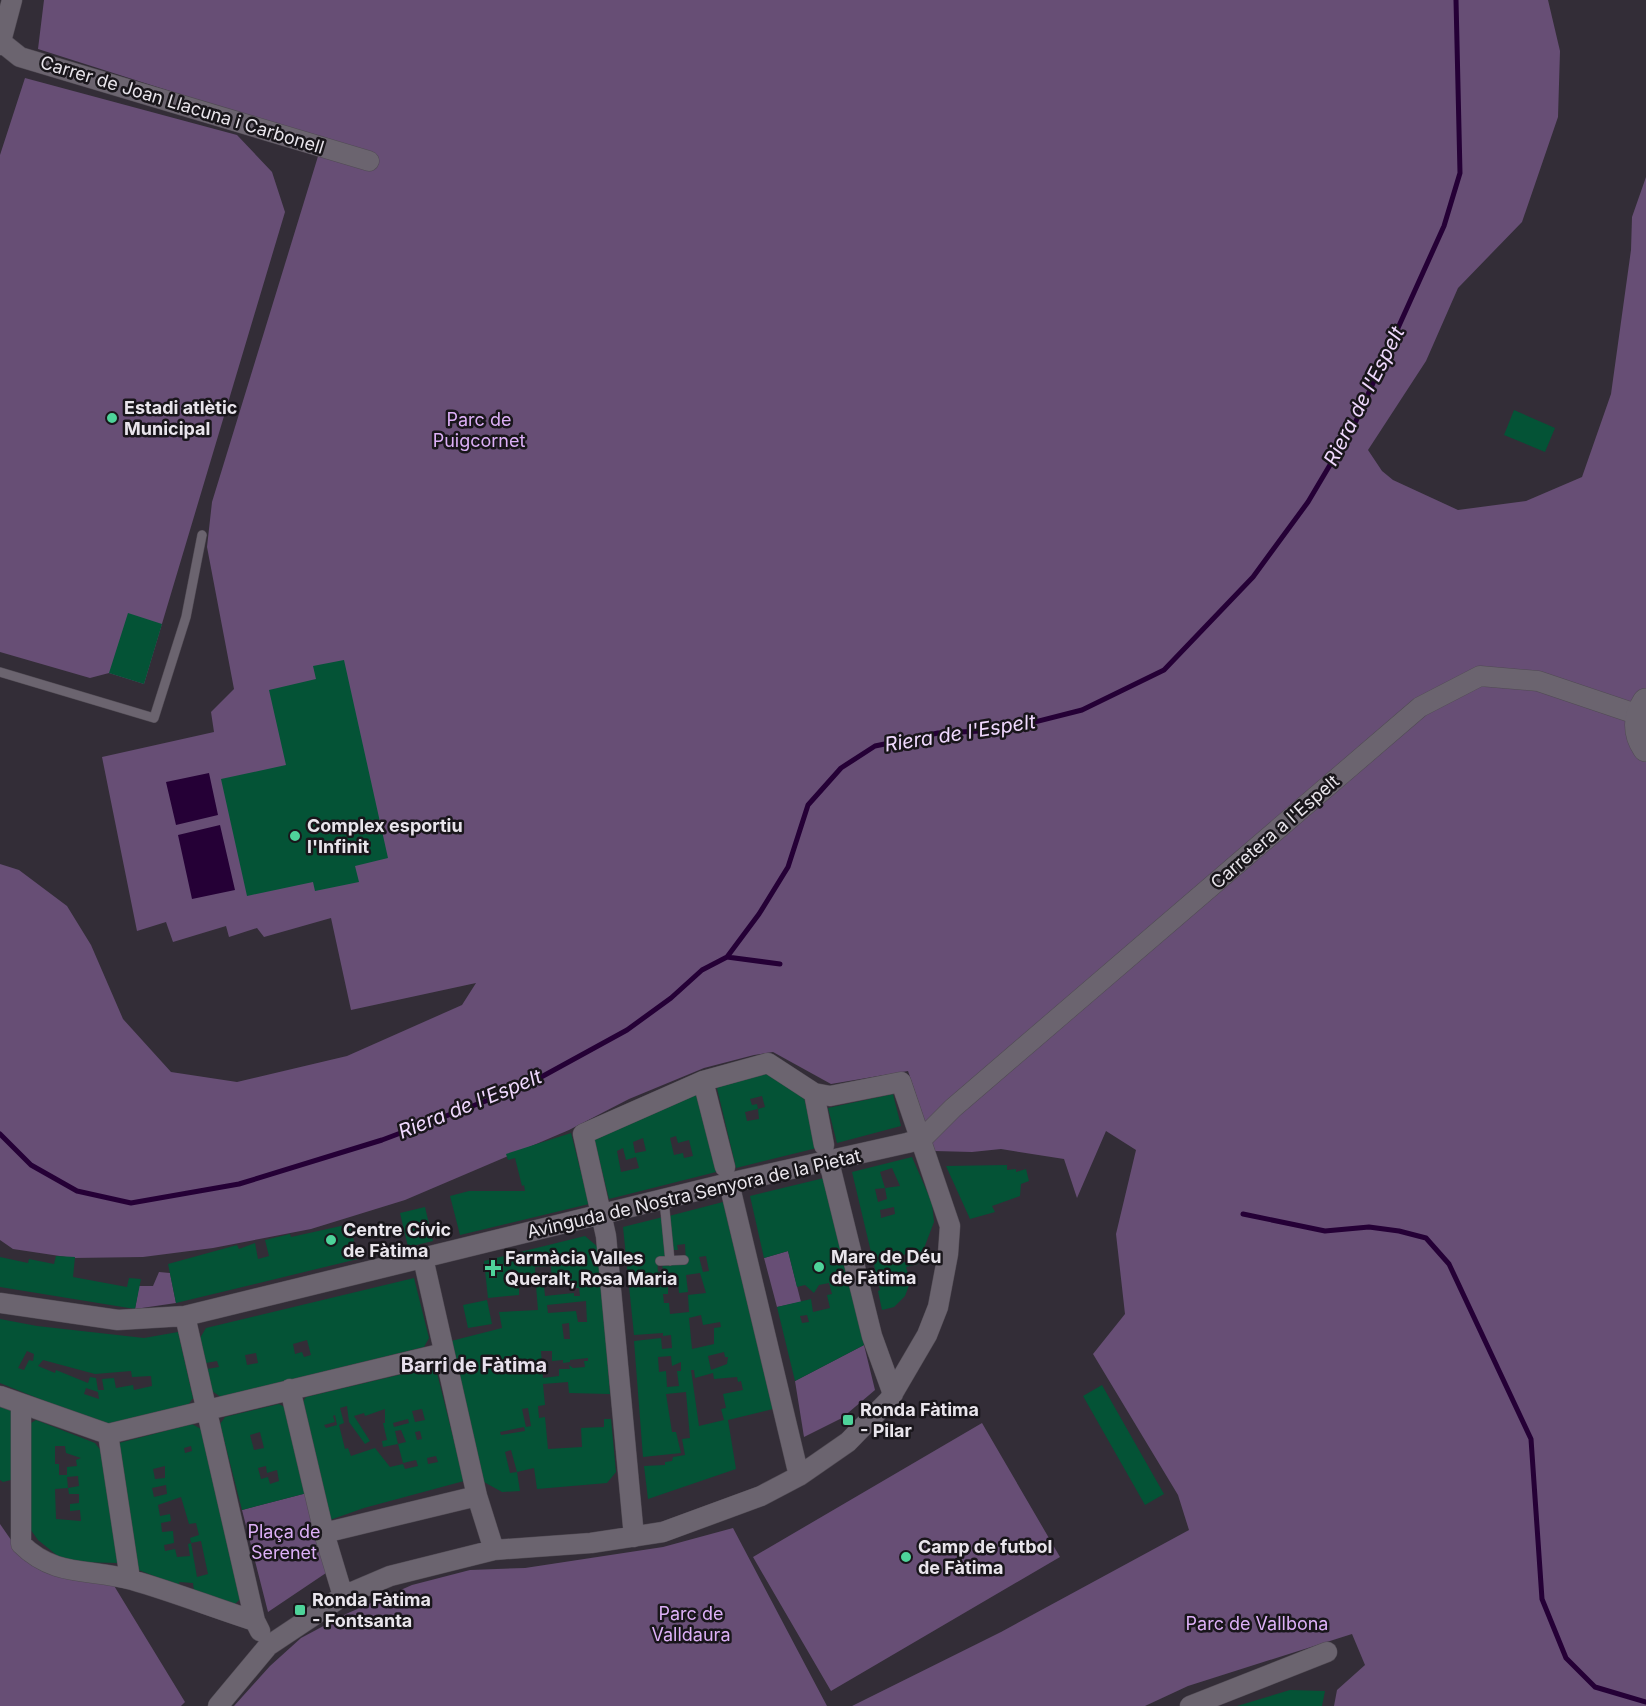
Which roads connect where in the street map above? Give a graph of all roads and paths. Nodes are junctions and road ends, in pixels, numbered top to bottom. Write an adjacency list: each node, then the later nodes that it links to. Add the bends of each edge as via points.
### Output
1 (12, 0): 2 (street)
2 (0, 43): 3 (street, Carrer de Joan Llacuna i Carbonell, via 20,57)
3 (369, 161)
4 (202, 536): 5 (lane, via 186,617 154,718)
5 (0, 672)
6 (1643, 709): 7 (street, via 1640,739); 10 (street, Carretera a l'Espelt, via 1538,681 1480,676 1420,707 953,1108)
7 (1646, 748)
8 (703, 1081): 9 (street, via 768,1063); 12 (street); 14 (street, via 583,1134)
9 (814, 1093): 10 (street, via 830,1096 901,1082); 11 (street)
10 (922, 1139): 11 (street, Avinguda de Nostra Senyora de la Pietat); 23 (street, via 950,1226 948,1254 938,1307 927,1335)
11 (827, 1153): 12 (street, Avinguda de Nostra Senyora de la Pietat); 23 (street, via 872,1336)
12 (727, 1175): 13 (street, Avinguda de Nostra Senyora de la Pietat); 28 (street)
13 (664, 1200): 14 (street, Avinguda de Nostra Senyora de la Pietat); 18 (lane)
14 (601, 1215): 15 (street, Avinguda de Nostra Senyora de la Pietat); 31 (street)
15 (423, 1258): 20 (street, Avinguda de Nostra Senyora de la Pietat); 21 (street)
16 (684, 1260): 18 (lane)
17 (660, 1261): 18 (lane)
18 (670, 1261)
19 (0, 1303): 20 (street, Avinguda de Nostra Senyora de la Pietat, via 118,1320)
20 (185, 1316): 26 (street)
21 (444, 1353): 22 (street); 29 (street)
22 (290, 1389): 26 (street); 30 (street)
23 (893, 1394): 28 (street, via 848,1442)
24 (0, 1396): 25 (street)
25 (21, 1404): 27 (street); 33 (street, via 21,1544 35,1557 70,1571)
26 (207, 1409): 27 (street); 35 (street)
27 (108, 1434): 33 (street)
28 (799, 1476): 31 (street, via 736,1507)
29 (477, 1496): 30 (street); 32 (street)
30 (324, 1533): 34 (street)
31 (634, 1538): 32 (street)
32 (494, 1550): 34 (street, via 390,1576)
33 (130, 1579): 35 (street)
34 (343, 1596): 36 (street)
35 (255, 1621): 36 (street)
36 (268, 1646): 38 (street)
37 (1327, 1652): 39 (street)
38 (218, 1706)
39 (1190, 1706)

